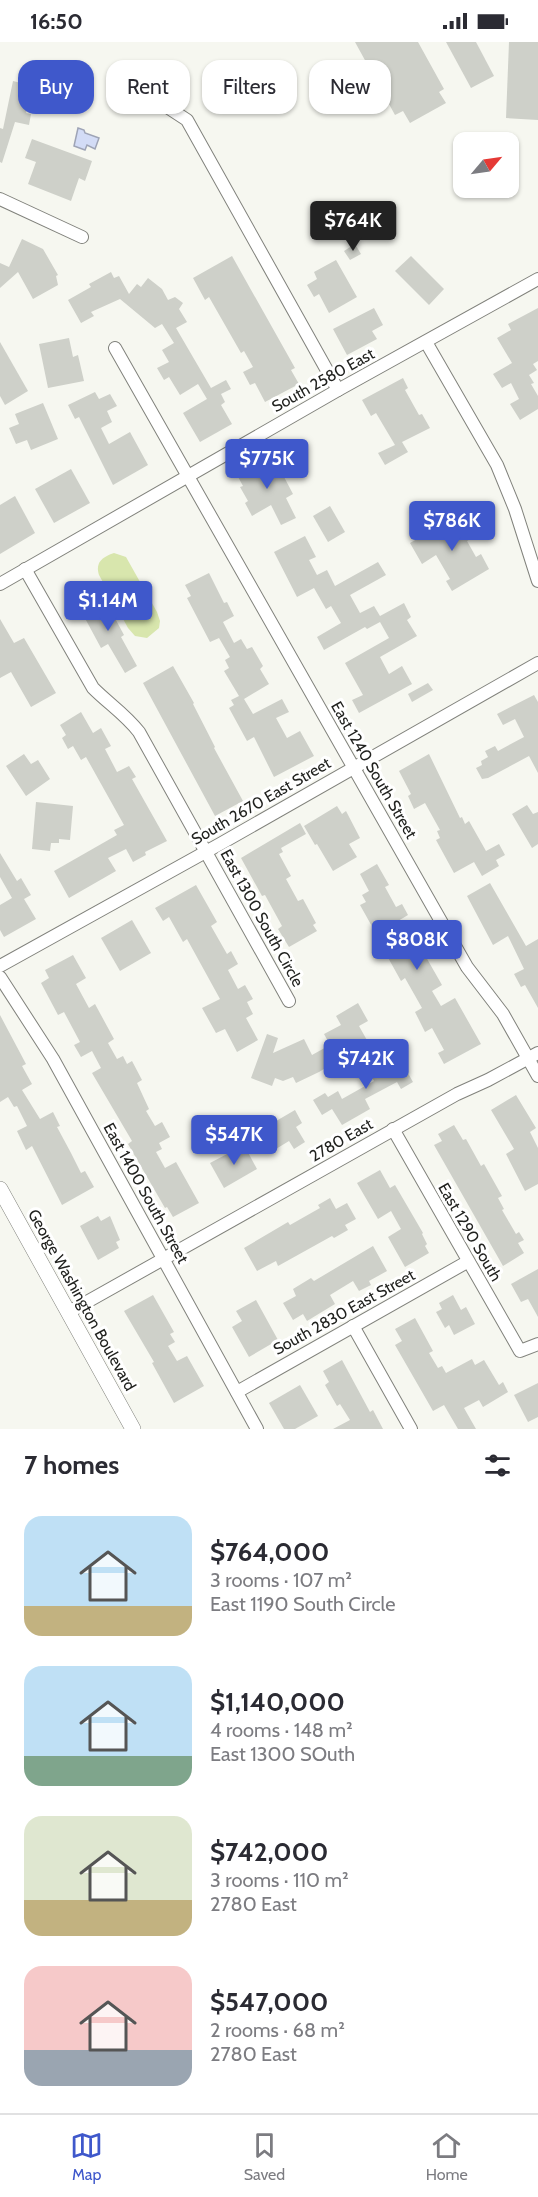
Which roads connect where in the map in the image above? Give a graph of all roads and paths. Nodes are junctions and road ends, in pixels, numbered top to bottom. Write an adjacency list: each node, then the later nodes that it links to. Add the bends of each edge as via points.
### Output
1 (178, 114): 7 (street, via 187,120)
2 (0, 199): 3 (street)
3 (82, 237)
4 (538, 279): 5 (street, South 2580 East)
5 (426, 342): 7 (street, South 2580 East); 10 (street, via 497,465)
6 (115, 348): 8 (street, East 1240 South Street)
7 (338, 390): 8 (street, South 2580 East)
8 (188, 476): 9 (street, South 2580 East); 13 (street, East 1240 South Street)
9 (26, 569): 11 (street, South 2580 East); 14 (street, East 1300 South Circle, via 93,688 128,717 139,732)
10 (538, 581)
11 (0, 584)
12 (538, 663): 13 (street, South 2670 East Street)
13 (354, 768): 14 (street, South 2670 East Street); 18 (street, East 1240 South Street, via 467,967)
14 (207, 851): 15 (street, South 2670 East Street); 17 (street, East 1300 South Circle)
15 (0, 966)
16 (0, 978): 22 (street, East 1400 South Street, via 53,1059)
17 (289, 1001)
18 (533, 1056): 19 (street, East 1240 South Street); 20 (street, 2780 East)
19 (538, 1077)
20 (393, 1130): 22 (street, 2780 East); 23 (street, East 1290 South)
21 (0, 1189): 24 (main road, George Washington Boulevard)
22 (164, 1259): 24 (street, 2780 East); 27 (street, East 1400 South Street)
23 (467, 1262): 25 (street, South 2830 East Street); 26 (street, East 1290 South, via 520,1351)
24 (69, 1312): 28 (main road, George Washington Boulevard)
25 (353, 1326): 27 (street, South 2830 East Street); 30 (street)
26 (538, 1344)
27 (237, 1392): 29 (street, East 1400 South Street)
28 (133, 1429)
29 (257, 1429)
30 (411, 1429)

